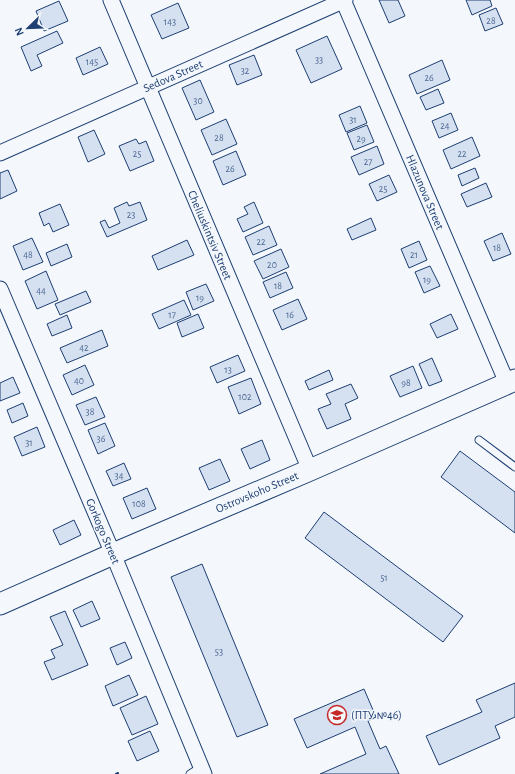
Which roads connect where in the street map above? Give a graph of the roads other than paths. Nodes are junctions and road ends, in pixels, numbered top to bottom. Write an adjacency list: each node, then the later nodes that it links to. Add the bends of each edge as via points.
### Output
1 (111, 0): 3 (street, Cheliuskintsiv Street)
2 (344, 0): 3 (street, Sedova Street); 6 (street, Hlazunova Street)
3 (148, 87): 4 (street, Sedova Street); 9 (street, Cheliuskintsiv Street)
4 (0, 153)
5 (0, 289): 10 (street, Gorkogo Street)
6 (511, 381): 9 (street, Ostrovskoho Street)
7 (478, 440): 8 (lane)
8 (515, 467)
9 (310, 470): 10 (street, Ostrovskoho Street)
10 (113, 554): 11 (street, Ostrovskoho Street); 12 (street, Gorkogo Street)
11 (0, 604)
12 (198, 772)

